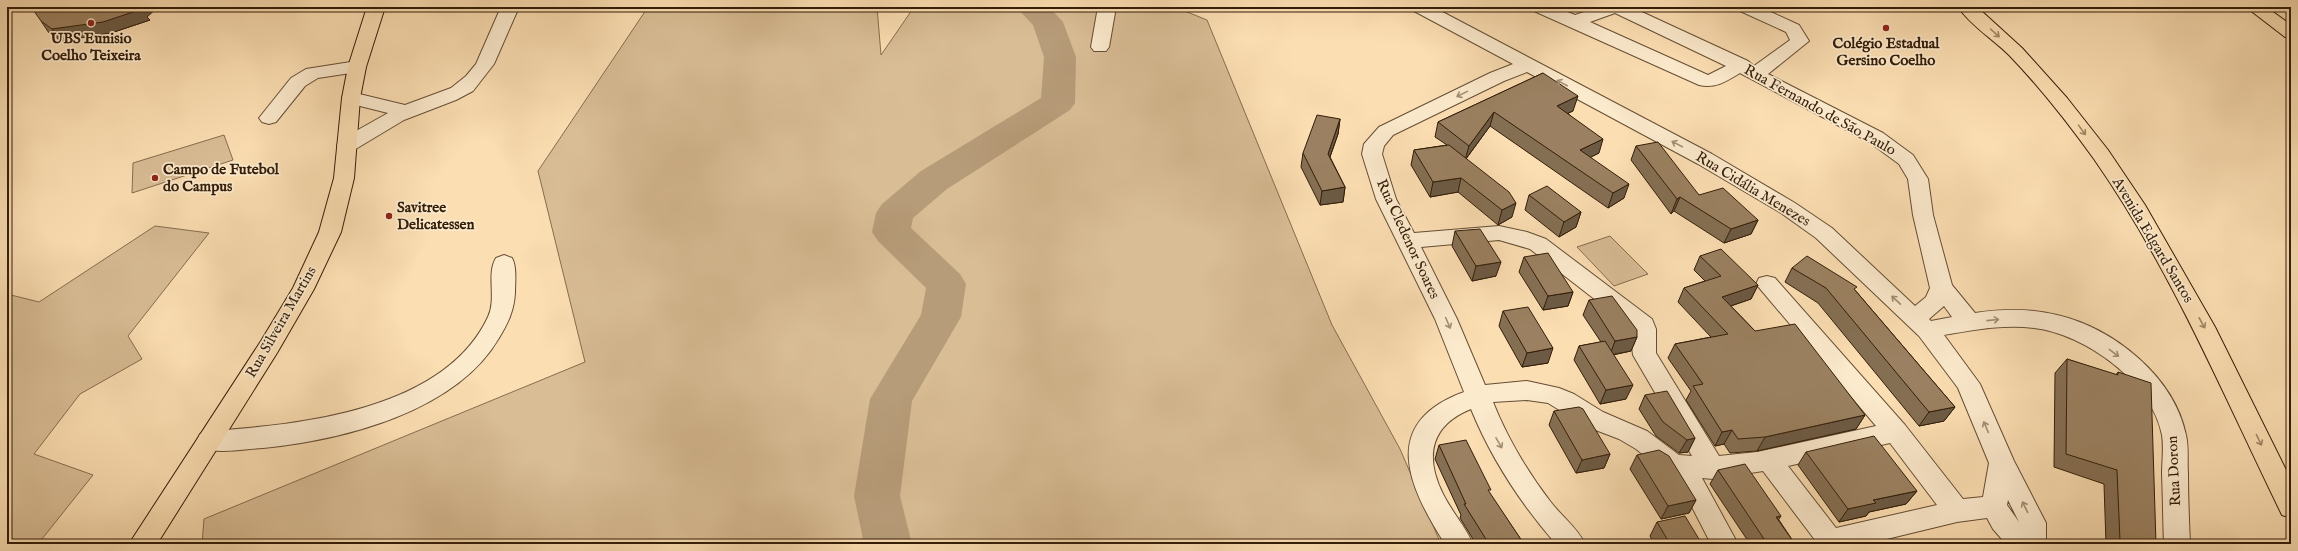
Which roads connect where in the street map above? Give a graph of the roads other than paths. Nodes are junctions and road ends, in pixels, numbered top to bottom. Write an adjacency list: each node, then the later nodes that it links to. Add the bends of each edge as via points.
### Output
1 (376, 7): 14 (main road, Rua Silveira Martins)
2 (510, 7): 17 (street, via 482,69 472,81 456,93 436,102)
3 (1107, 7): 12 (street)
4 (1420, 7): 13 (street, Rua Cidália Menezes)
5 (1540, 7): 10 (street)
6 (1616, 7): 10 (street); 15 (street, Rua Fernando de São Paulo, via 1681,34)
7 (1746, 7): 15 (street, via 1790,27 1797,33 1800,41)
8 (1967, 7): 34 (main road, Avenida Edgard Santos, one-way to 34, via 2015,51 2048,88 2124,188 2206,330)
9 (2255, 7): 11 (main road)
10 (1574, 21): 15 (street, via 1706,81)
11 (2291, 33)
12 (1100, 47)
13 (1523, 62): 20 (street, Rua Cledenor Soares, one-way to 20, via 1386,132 1374,144 1372,154 1384,193); 25 (street, Rua Cidália Menezes, one-way to 13, via 1824,233 1788,208 1705,159)
14 (357, 67): 16 (main road, Rua Silveira Martins); 18 (street, via 313,73 298,82)
15 (1749, 70): 23 (street, Rua Fernando de São Paulo, via 1878,140 1914,168)
16 (352, 98): 17 (street); 19 (main road, Rua Silveira Martins)
17 (405, 111): 19 (street)
18 (269, 118)
19 (347, 145): 28 (main road, Rua Silveira Martins, via 344,178 330,232 303,289)
20 (1406, 240): 26 (street, Rua Cledenor Soares, one-way to 26, via 1446,319); 32 (street, via 1499,233 1538,244 1644,325 1646,331 1642,344 1645,355)
21 (504, 263): 28 (street, via 500,316 484,342 464,366 430,391 346,423 289,434)
22 (1767, 284): 27 (street)
23 (1941, 288): 24 (street); 25 (street, via 1939,299)
24 (1970, 322): 25 (street, Rua Doron); 43 (street, Rua Doron, one-way to 43, via 2004,318 2052,321 2081,331 2114,352 2142,376 2161,400 2174,436)
25 (1920, 324): 30 (street, Rua Cidália Menezes, one-way to 25, via 1968,384)
26 (1478, 395): 31 (street, via 1520,390 1551,394 1562,398 1598,421 1624,429 1649,444 1663,459 1671,464); 38 (street, via 1447,409 1432,421 1422,440 1420,463 1425,483 1438,511); 39 (street, Rua Cledenor Soares, one-way to 39, via 1494,434 1516,471 1541,508)
27 (1896, 432): 29 (street); 35 (street)
28 (209, 441): 37 (main road, Rua Silveira Martins)
29 (1768, 460): 32 (street); 36 (street)
30 (2002, 463): 33 (street); 42 (street, Rua Cidália Menezes, one-way to 30, via 2033,523)
31 (1683, 466): 32 (street); 40 (street)
32 (1714, 469)
33 (1994, 506): 35 (street); 41 (street, via 2002,521)
34 (2291, 507)
35 (1957, 511): 36 (street)
36 (1832, 543)
37 (142, 544)
38 (1460, 544)
39 (1572, 544)
40 (1725, 544)
41 (2022, 544)
42 (2033, 544)
43 (2176, 544)

